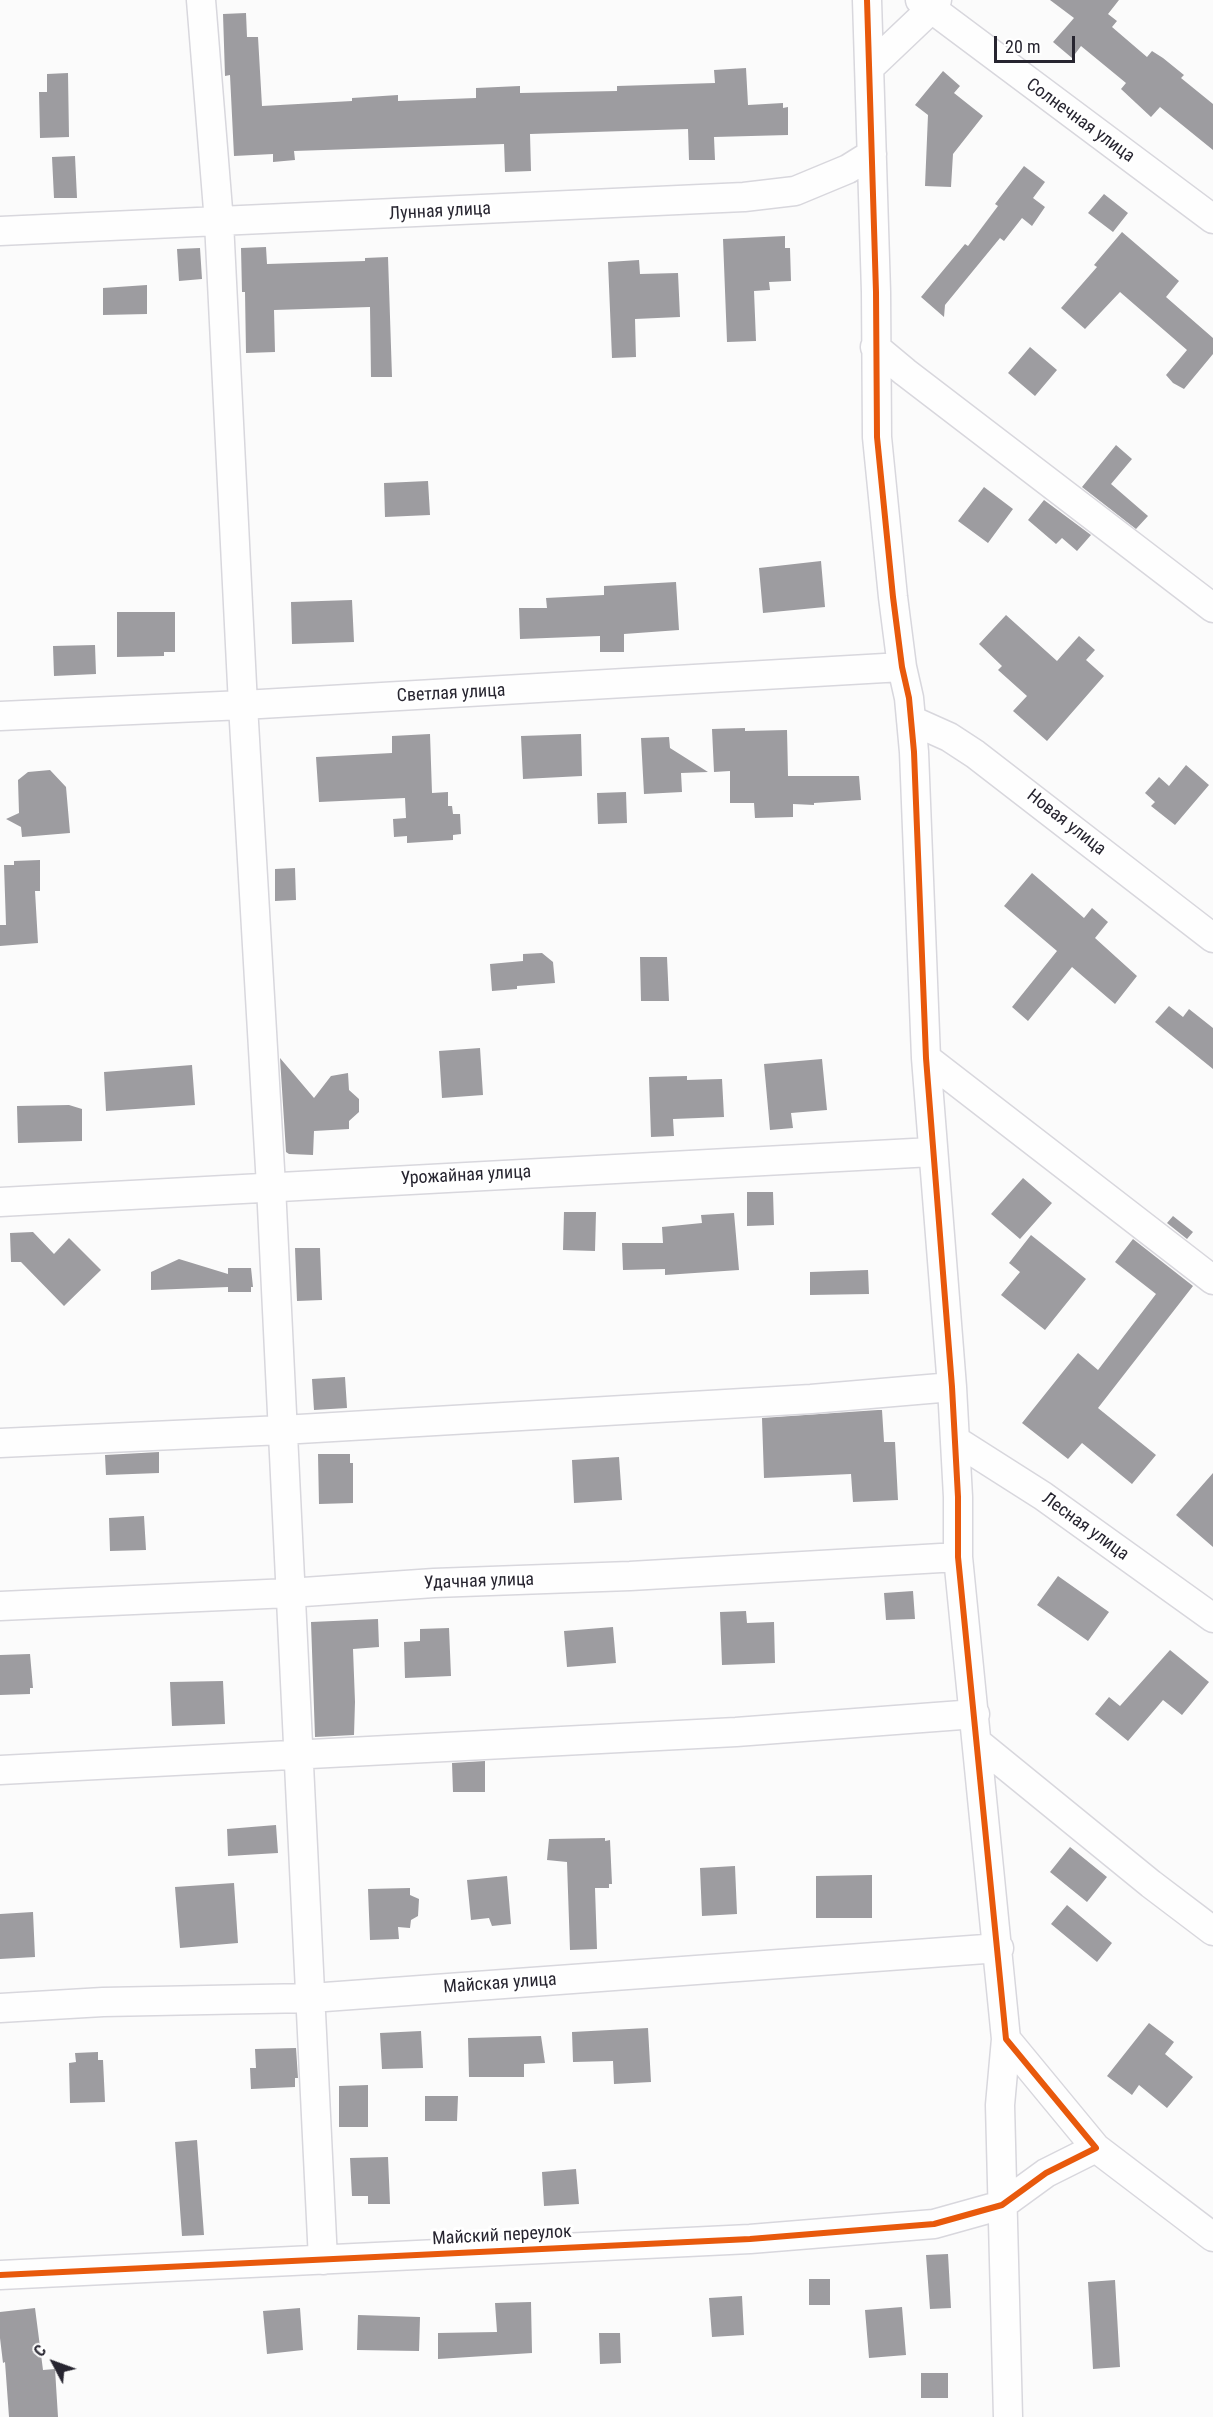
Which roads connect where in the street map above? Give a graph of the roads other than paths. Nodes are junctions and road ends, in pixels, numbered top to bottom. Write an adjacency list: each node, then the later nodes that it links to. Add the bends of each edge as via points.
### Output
1 (201, 0): 7 (street)
2 (867, 0): 4 (street)
3 (929, 3): 4 (street); 6 (street, Солнечная улица)
4 (870, 67): 5 (street)
5 (872, 154): 7 (street, Лунная улица, via 848,169 795,191 776,194); 9 (street)
6 (1213, 219)
7 (219, 222): 8 (street, Лунная улица); 12 (street)
8 (0, 231)
9 (875, 347): 10 (street); 11 (street, via 883,514)
10 (1213, 608)
11 (902, 667): 12 (street, Светлая улица); 14 (street)
12 (243, 705): 13 (street, Светлая улица); 18 (street)
13 (0, 716)
14 (911, 720): 15 (street, Новая улица, via 949,736 975,754); 16 (street)
15 (1213, 938)
16 (926, 1058): 17 (street); 20 (street)
17 (932, 1152): 18 (street, Урожайная улица); 21 (street)
18 (271, 1186): 19 (street, Урожайная улица); 22 (street)
19 (0, 1202)
20 (1213, 1280)
21 (952, 1387): 22 (street); 23 (street)
22 (282, 1430): 24 (street); 26 (street)
23 (955, 1440): 25 (street); 28 (street, Лесная улица, via 1043,1496)
24 (0, 1443)
25 (958, 1557): 26 (street, Удачная улица); 29 (street)
26 (289, 1593): 27 (street, Удачная улица); 31 (street)
27 (0, 1606)
28 (1213, 1618)
29 (975, 1714): 30 (street); 31 (street)
30 (978, 1743): 33 (street); 34 (street)
31 (297, 1755): 32 (street); 35 (street)
32 (0, 1770)
33 (1213, 1931)
34 (999, 1948): 35 (street, Майская улица); 37 (street)
35 (311, 1998): 36 (street, Майская улица); 41 (street)
36 (0, 2008)
37 (1006, 2039): 38 (street); 39 (street, via 1001,2081)
38 (1096, 2148): 39 (street, Майский переулок, via 1046,2173); 40 (street)
39 (1002, 2205): 41 (street, Майский переулок, via 934,2224 750,2239); 43 (street)
40 (1213, 2237)
41 (322, 2260): 42 (street, Майский переулок)
42 (0, 2275)
43 (1008, 2417)

